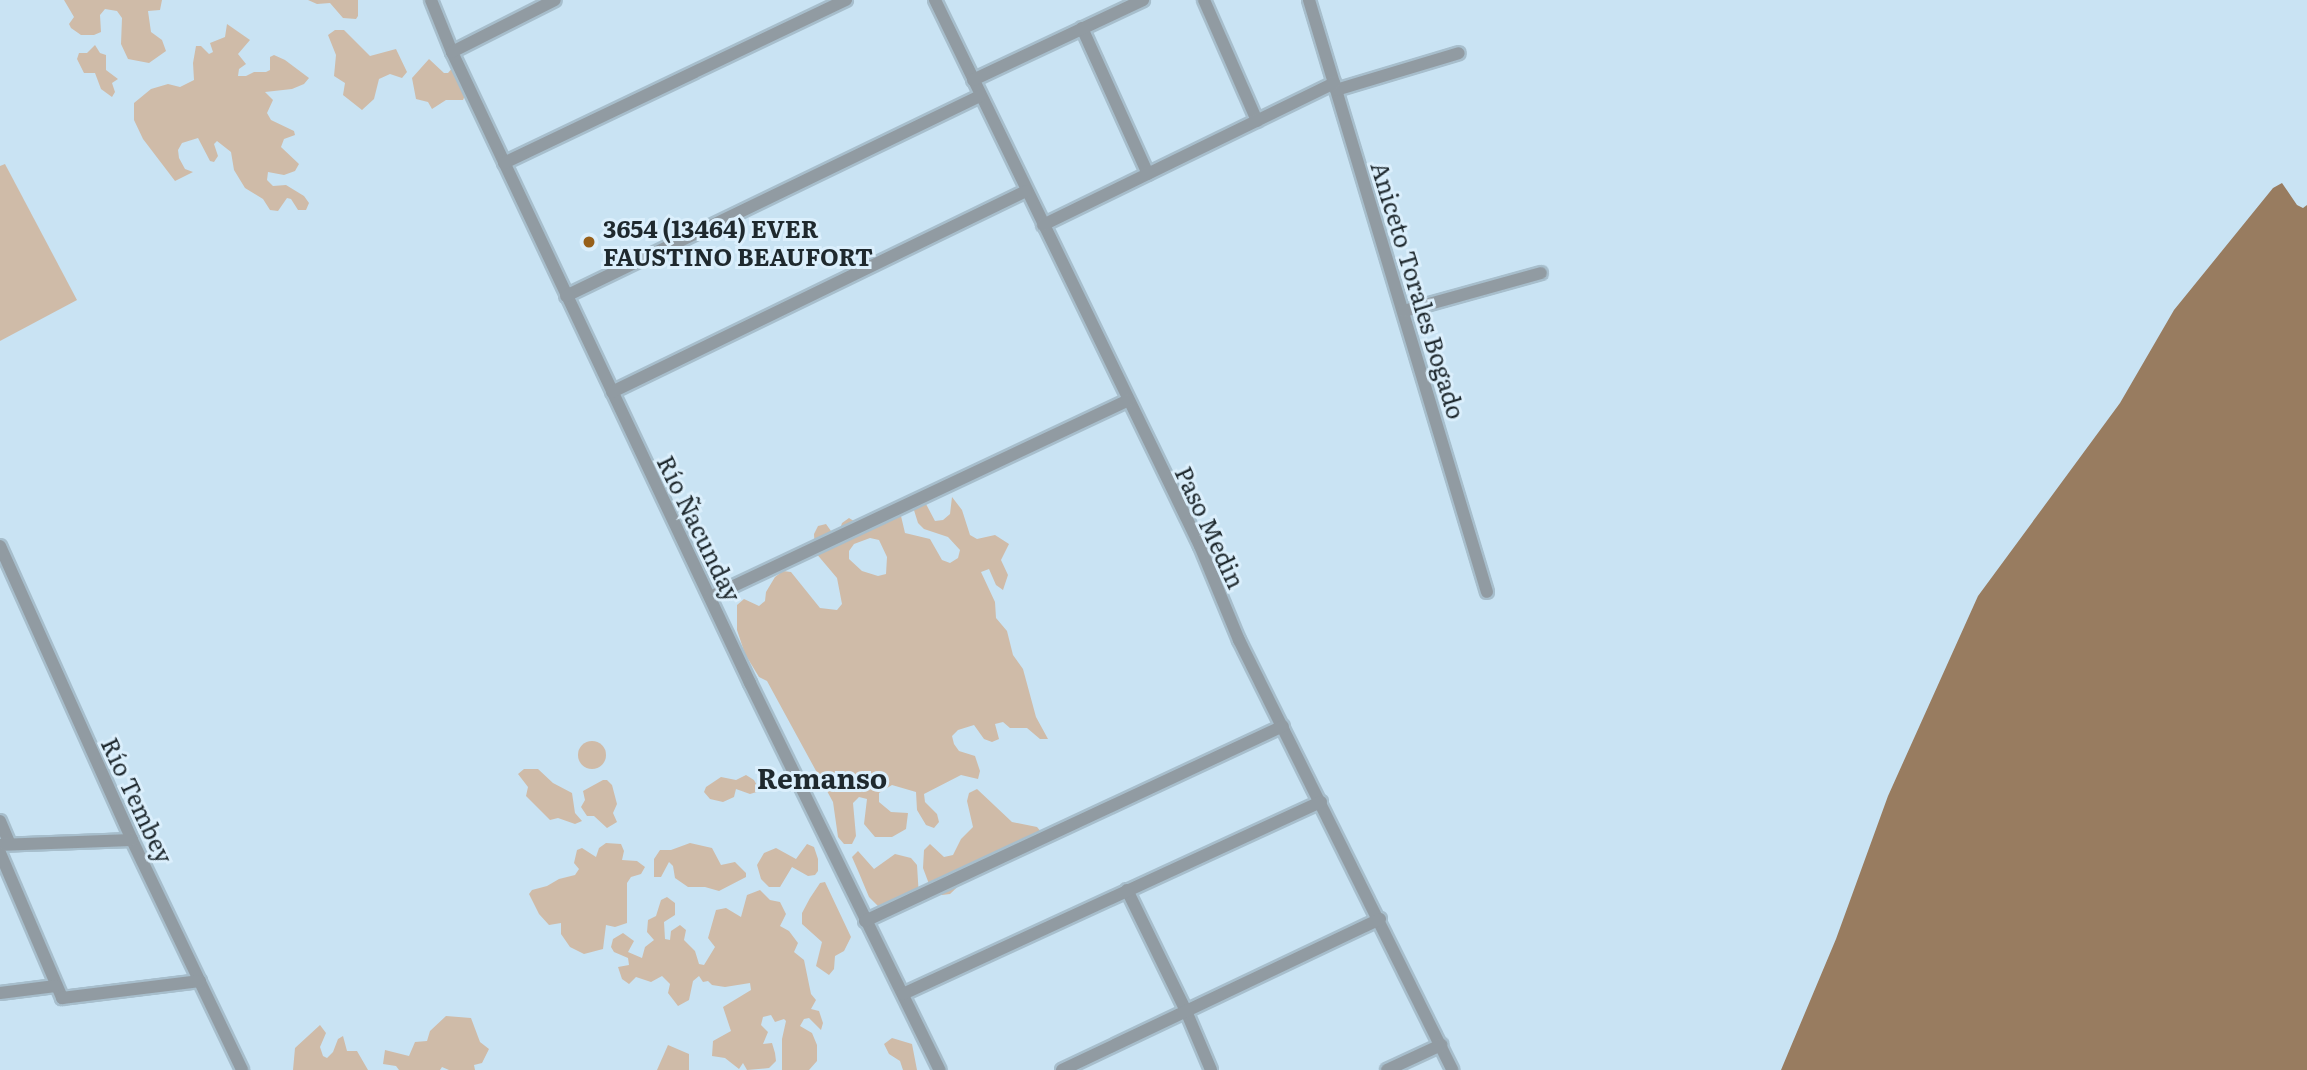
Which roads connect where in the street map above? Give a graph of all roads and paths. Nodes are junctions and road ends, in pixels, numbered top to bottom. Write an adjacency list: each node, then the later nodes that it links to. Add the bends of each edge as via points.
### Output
1 (431, 0): 9 (street, Río Ñacunday)
2 (555, 0): 9 (street)
3 (846, 0): 15 (street)
4 (935, 0): 11 (street, Paso Medin)
5 (1143, 0): 8 (street)
6 (1204, 0): 14 (street)
7 (1309, 0): 12 (street, Aniceto Torales Bogado)
8 (1082, 28): 11 (street); 16 (street)
9 (452, 52): 15 (street, Río Ñacunday)
10 (1459, 53): 12 (street)
11 (973, 80): 13 (street, Paso Medin)
12 (1335, 87): 14 (street); 21 (street, Aniceto Torales Bogado)
13 (980, 96): 17 (street, Paso Medin); 20 (street)
14 (1257, 121): 16 (street)
15 (504, 163): 20 (street, Río Ñacunday)
16 (1148, 174): 18 (street)
17 (1026, 191): 18 (street, Paso Medin); 22 (street)
18 (1043, 225): 23 (street, Paso Medin)
19 (1541, 273): 21 (street)
20 (566, 296): 22 (street, Río Ñacunday)
21 (1404, 311): 25 (street, Aniceto Torales Bogado)
22 (612, 392): 26 (street, Río Ñacunday)
23 (1128, 400): 26 (street); 27 (street, Paso Medin)
24 (0, 546): 30 (street, Río Tembey)
25 (1487, 592)
26 (710, 597): 34 (street, Río Ñacunday)
27 (1283, 726): 28 (street, Paso Medin); 34 (street)
28 (1321, 802): 32 (street); 33 (street, Paso Medin)
29 (0, 821): 31 (street)
30 (132, 840): 31 (street); 35 (street, Río Tembey)
31 (3, 847): 36 (street)
32 (1127, 890): 38 (street); 39 (street)
33 (1380, 919): 39 (street); 40 (street, Paso Medin)
34 (865, 921): 38 (street, Río Ñacunday)
35 (200, 981): 36 (street, via 68,999 59,995); 41 (street, Río Tembey)
36 (56, 986): 37 (street)
37 (0, 993)
38 (903, 994): 42 (street, Río Ñacunday)
39 (1186, 1011): 43 (street); 44 (street)
40 (1441, 1045): 45 (street); 46 (street, Paso Medin)
41 (242, 1070)
42 (940, 1070)
43 (1062, 1070)
44 (1211, 1070)
45 (1387, 1070)
46 (1452, 1070)

